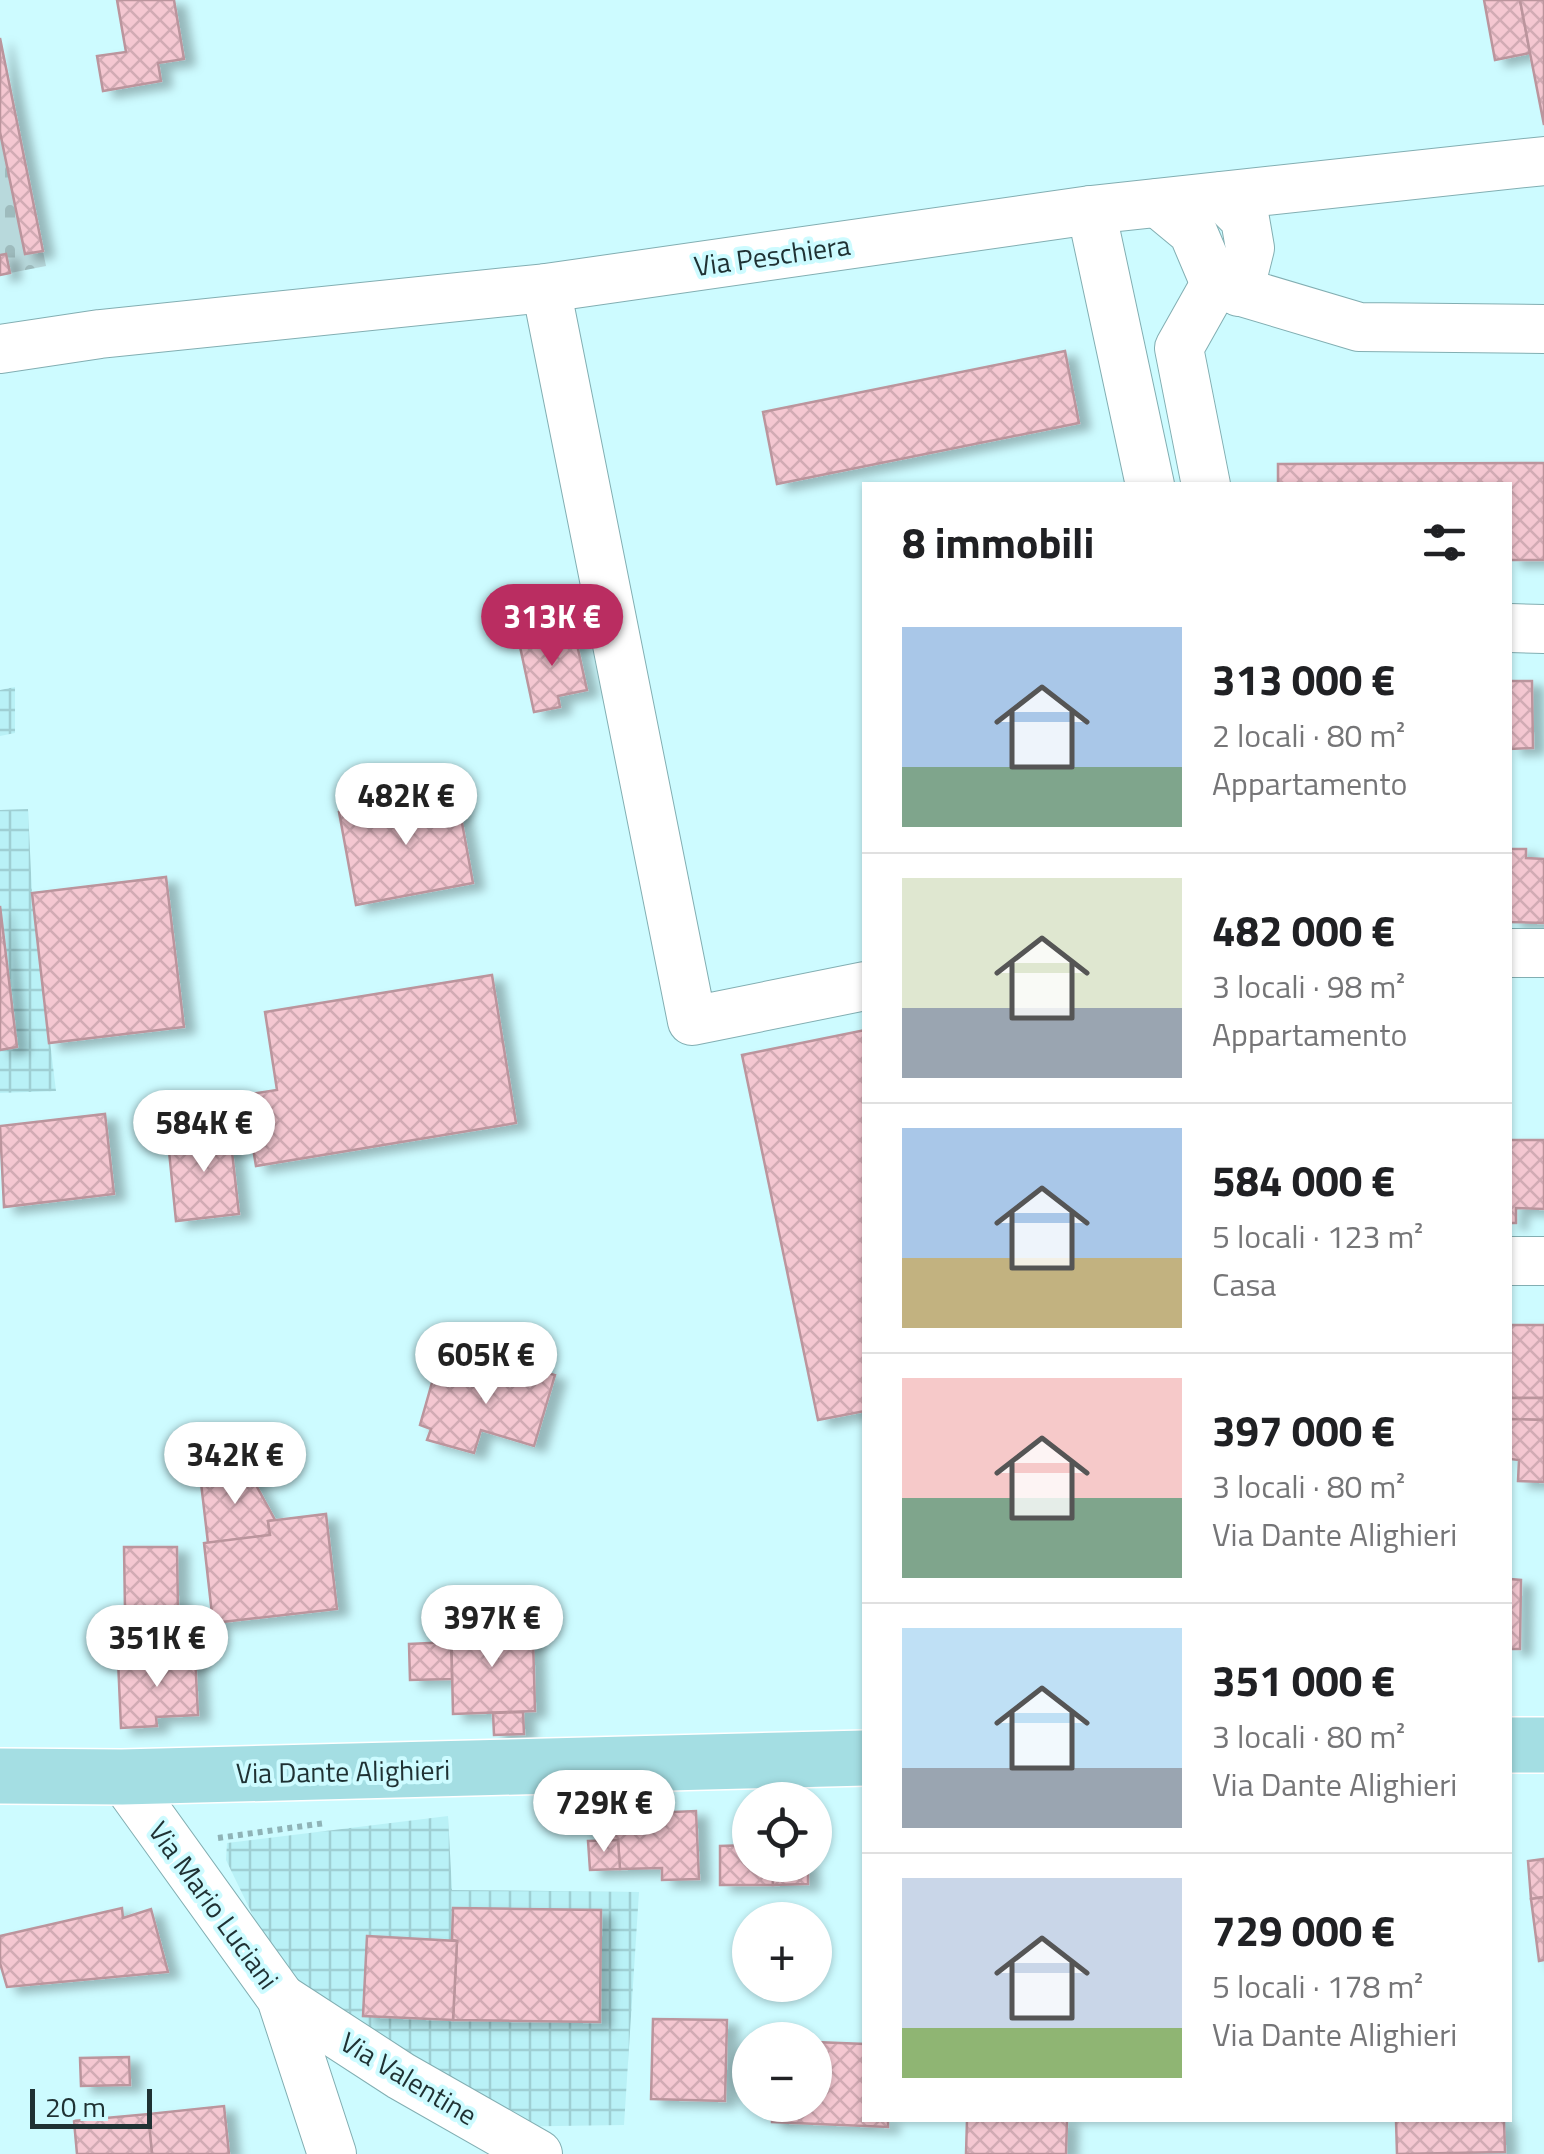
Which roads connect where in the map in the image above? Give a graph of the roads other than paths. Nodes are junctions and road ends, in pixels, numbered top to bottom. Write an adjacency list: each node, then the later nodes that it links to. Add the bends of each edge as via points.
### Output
1 (1544, 161): 2 (street, Via Peschiera)
2 (1222, 196): 3 (street, Via Peschiera); 6 (street, via 1245,219 1250,248)
3 (1158, 203): 4 (street, Via Peschiera); 6 (street, via 1193,232)
4 (1091, 210): 5 (street, Via Peschiera); 9 (street)
5 (546, 288): 8 (street, Via Peschiera); 15 (street, via 692,1022)
6 (1227, 288): 7 (street, via 1359,327); 10 (street, via 1179,348)
7 (1544, 329)
8 (0, 349)
9 (1149, 482)
10 (1205, 482)
11 (1512, 628): 12 (street)
12 (1544, 628)
13 (1512, 953): 14 (street)
14 (1544, 953)
15 (862, 987)
16 (1512, 1261): 17 (street)
17 (1544, 1261)
18 (1512, 1745): 19 (main road)
19 (1544, 1745)
20 (862, 1758): 22 (main road, Via Dante Alighieri)
21 (0, 1776): 22 (main road, Via Dante Alighieri)
22 (122, 1776): 23 (main road, Via Dante Alighieri); 24 (street, Via Mario Luciani)
23 (0, 1795)
24 (281, 1998): 25 (street, Via Mario Luciani); 26 (street, Via Valentine)
25 (332, 2154)
26 (538, 2154)

